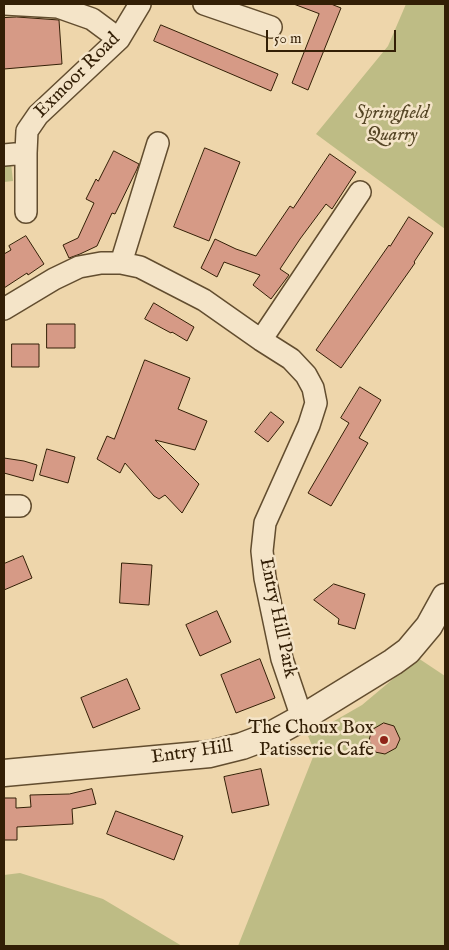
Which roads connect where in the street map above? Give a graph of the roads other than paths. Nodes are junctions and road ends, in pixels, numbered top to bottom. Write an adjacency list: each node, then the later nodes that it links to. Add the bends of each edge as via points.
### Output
1 (4, 4): 5 (street, via 58,7 92,19)
2 (140, 4): 5 (street, Exmoor Road)
3 (204, 4): 4 (street)
4 (271, 27)
5 (119, 39): 7 (street, Exmoor Road, via 38,114 26,131)
6 (158, 143): 11 (street)
7 (26, 153): 8 (street); 10 (street, Exmoor Road)
8 (4, 155)
9 (360, 192): 13 (street)
10 (26, 212)
11 (121, 263): 12 (street, Entry Hill Park, via 79,267); 13 (street, Entry Hill Park, via 140,266 204,300)
12 (4, 309)
13 (261, 340): 15 (street, Entry Hill Park, via 291,360 306,375 316,403 264,523 262,550 266,587 282,659)
14 (445, 597): 15 (street, Entry Hill, via 429,626 408,651)
15 (302, 718): 16 (street, Entry Hill, via 271,735 210,754)
16 (4, 773)

